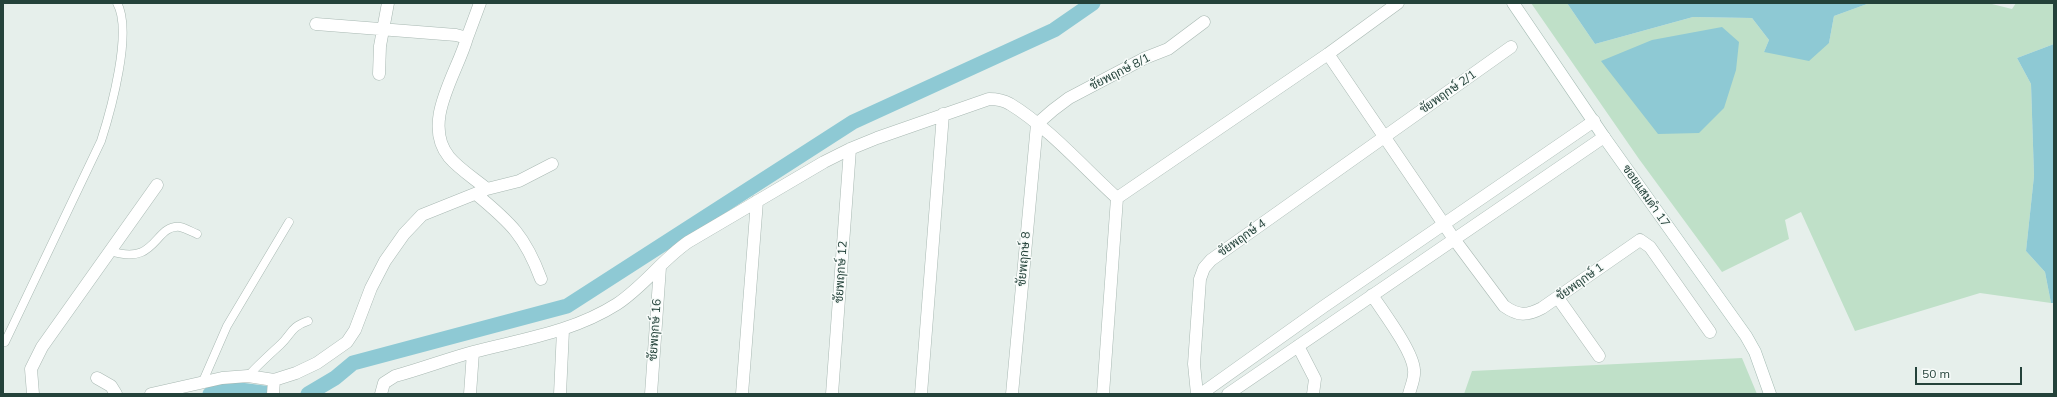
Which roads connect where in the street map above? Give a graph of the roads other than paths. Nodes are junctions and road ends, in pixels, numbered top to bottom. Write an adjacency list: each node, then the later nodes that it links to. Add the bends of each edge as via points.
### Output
1 (117, 3): 42 (lane, via 124,32 112,107 101,141)
2 (388, 3): 8 (street)
3 (480, 3): 9 (street)
4 (1398, 3): 11 (street)
5 (1513, 3): 14 (street, ซอยแสมดำ 17)
6 (1204, 22): 15 (street, ชัยพฤกษ์ 8/1, via 1168,49 1145,58 1070,98)
7 (316, 24): 8 (street)
8 (383, 28): 9 (street); 12 (street)
9 (467, 38): 22 (street, via 442,104 438,128 440,144)
10 (1511, 47): 16 (street, ชัยพฤกษ์ 2/1)
11 (1328, 54): 16 (street, ชัยพฤกษ์ 1); 23 (street)
12 (379, 74)
13 (943, 114): 15 (street, via 998,99); 18 (street); 60 (street)
14 (1594, 121): 17 (street, ซอยแสมดำ 17); 20 (street)
15 (1037, 124): 23 (street); 61 (street, ชัยพฤกษ์ 8)
16 (1384, 137): 27 (street, ชัยพฤกษ์ 1); 63 (street, ชัยพฤกษ์ 4, via 1211,260 1204,268 1200,279 1194,364)
17 (1604, 137): 25 (street); 68 (street, ซอยแสมดำ 17, via 1746,336 1755,352)
18 (850, 149): 24 (street); 59 (street, ชัยพฤกษ์ 12)
19 (552, 164): 22 (street, via 519,181)
20 (1499, 185): 25 (street); 27 (street)
21 (157, 186): 30 (street)
22 (482, 192): 34 (street, via 516,230 532,254); 48 (street, via 422,215 404,234 385,262 348,342 317,363)
23 (1117, 198): 62 (street)
24 (757, 201): 32 (street, via 688,242); 58 (street)
25 (1510, 201): 29 (street)
26 (289, 222): 49 (lane, via 228,326)
27 (1444, 224): 29 (street, ชัยพฤกษ์ 1); 31 (street)
28 (197, 234): 30 (lane, via 181,227 174,227 165,231 140,253 132,256)
29 (1454, 239): 33 (street); 36 (street, ชัยพฤกษ์ 1, via 1504,306 1511,311 1522,315 1531,314)
30 (111, 251): 50 (street, via 35,359 31,369)
31 (1402, 254): 33 (street); 37 (street)
32 (660, 267): 40 (street, via 640,287 616,304); 57 (street, ชัยพฤกษ์ 16)
33 (1410, 268): 35 (street)
34 (541, 279)
35 (1372, 295): 39 (street); 67 (street, via 1412,358 1414,370)
36 (1558, 298): 41 (street, ชัยพฤกษ์ 1, via 1640,240 1650,247); 45 (street)
37 (1323, 307): 39 (street); 64 (street)
38 (308, 321): 46 (lane, via 292,329 281,344)
39 (1332, 322): 43 (street)
40 (564, 330): 44 (street); 56 (street)
41 (1710, 332)
42 (5, 342)
43 (1298, 346): 65 (street); 66 (street, via 1315,379)
44 (473, 352): 54 (street, via 395,376 384,383); 55 (street)
45 (1599, 356)
46 (248, 376): 48 (street); 49 (street)
47 (97, 378): 51 (street, via 111,386)
48 (274, 380): 53 (street)
49 (203, 381): 52 (street)
50 (33, 394)
51 (116, 394)
52 (151, 394)
53 (273, 394)
54 (381, 394)
55 (470, 394)
56 (560, 394)
57 (651, 394)
58 (742, 394)
59 (832, 394)
60 (921, 394)
61 (1012, 394)
62 (1103, 394)
63 (1197, 394)
64 (1201, 394)
65 (1228, 394)
66 (1313, 394)
67 (1409, 394)
68 (1770, 394)

